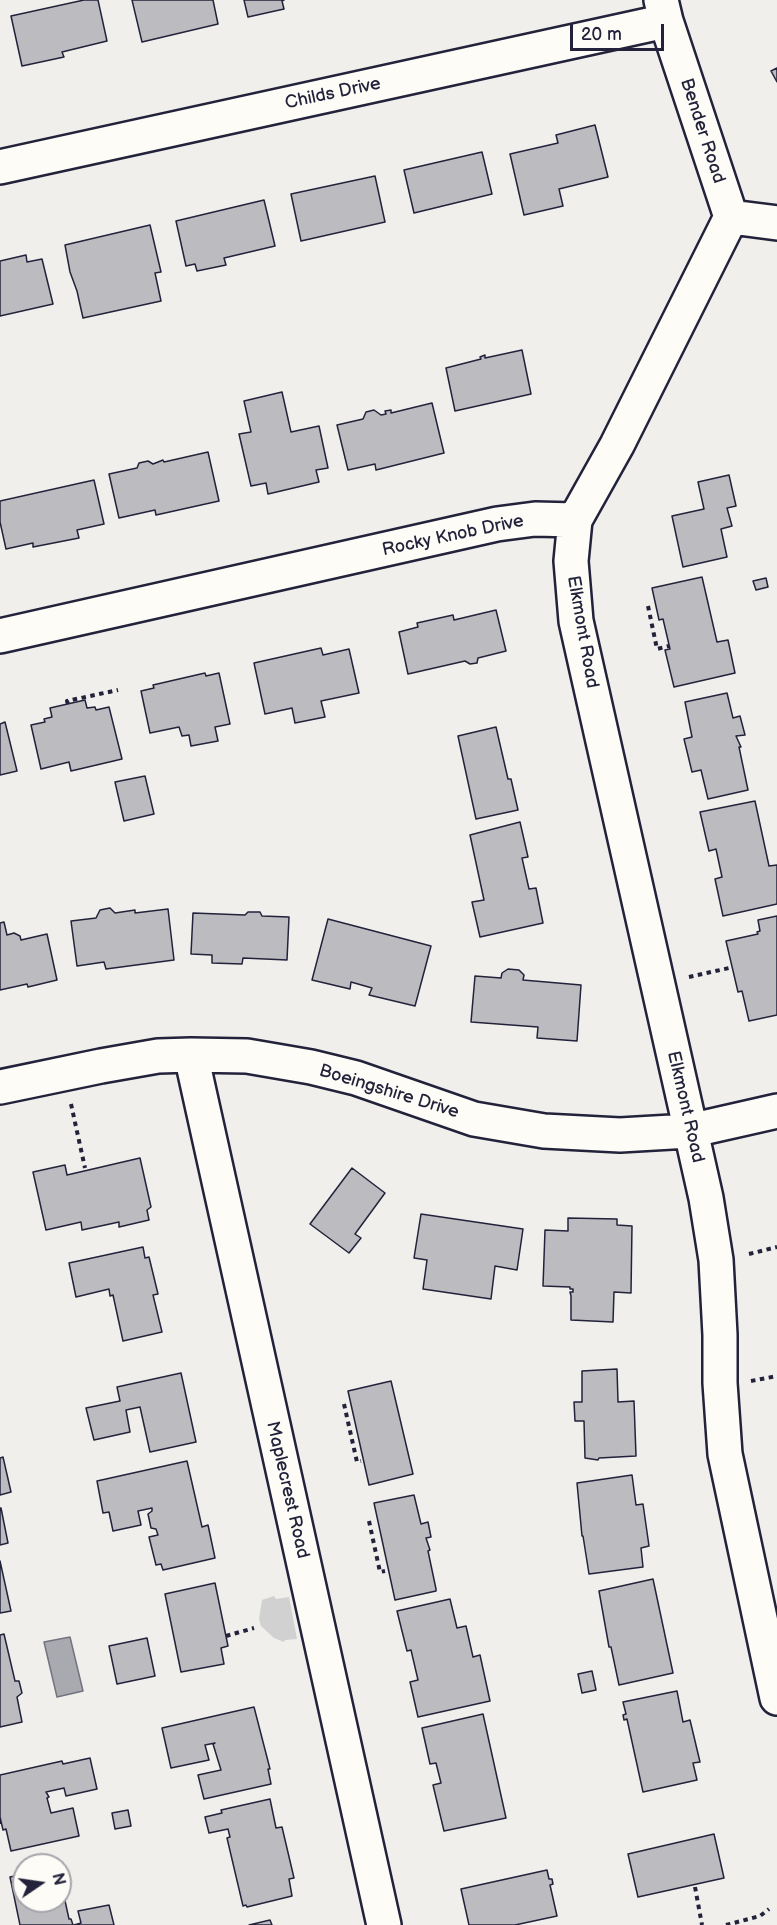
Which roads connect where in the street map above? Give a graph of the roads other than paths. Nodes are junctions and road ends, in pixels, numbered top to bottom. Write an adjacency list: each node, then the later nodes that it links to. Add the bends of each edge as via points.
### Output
1 (664, 11): 2 (street, Childs Drive); 3 (street, Bender Road)
2 (0, 167)
3 (731, 217): 4 (street); 5 (street)
4 (777, 223)
5 (576, 520): 6 (street, Rocky Knob Drive, via 535,519 497,524); 10 (street, Elkmont Road, via 570,561 576,621)
6 (0, 636)
7 (191, 1055): 8 (street, Boeingshire Drive, via 158,1056); 10 (street, Boeingshire Drive, via 247,1056 312,1067 474,1119 515,1127 620,1135); 12 (street, Maplecrest Road)
8 (0, 1087)
9 (777, 1111): 10 (street, Boeingshire Drive)
10 (689, 1131): 11 (street, Elkmont Road, via 716,1260 725,1454)
11 (777, 1698)
12 (384, 1925)

